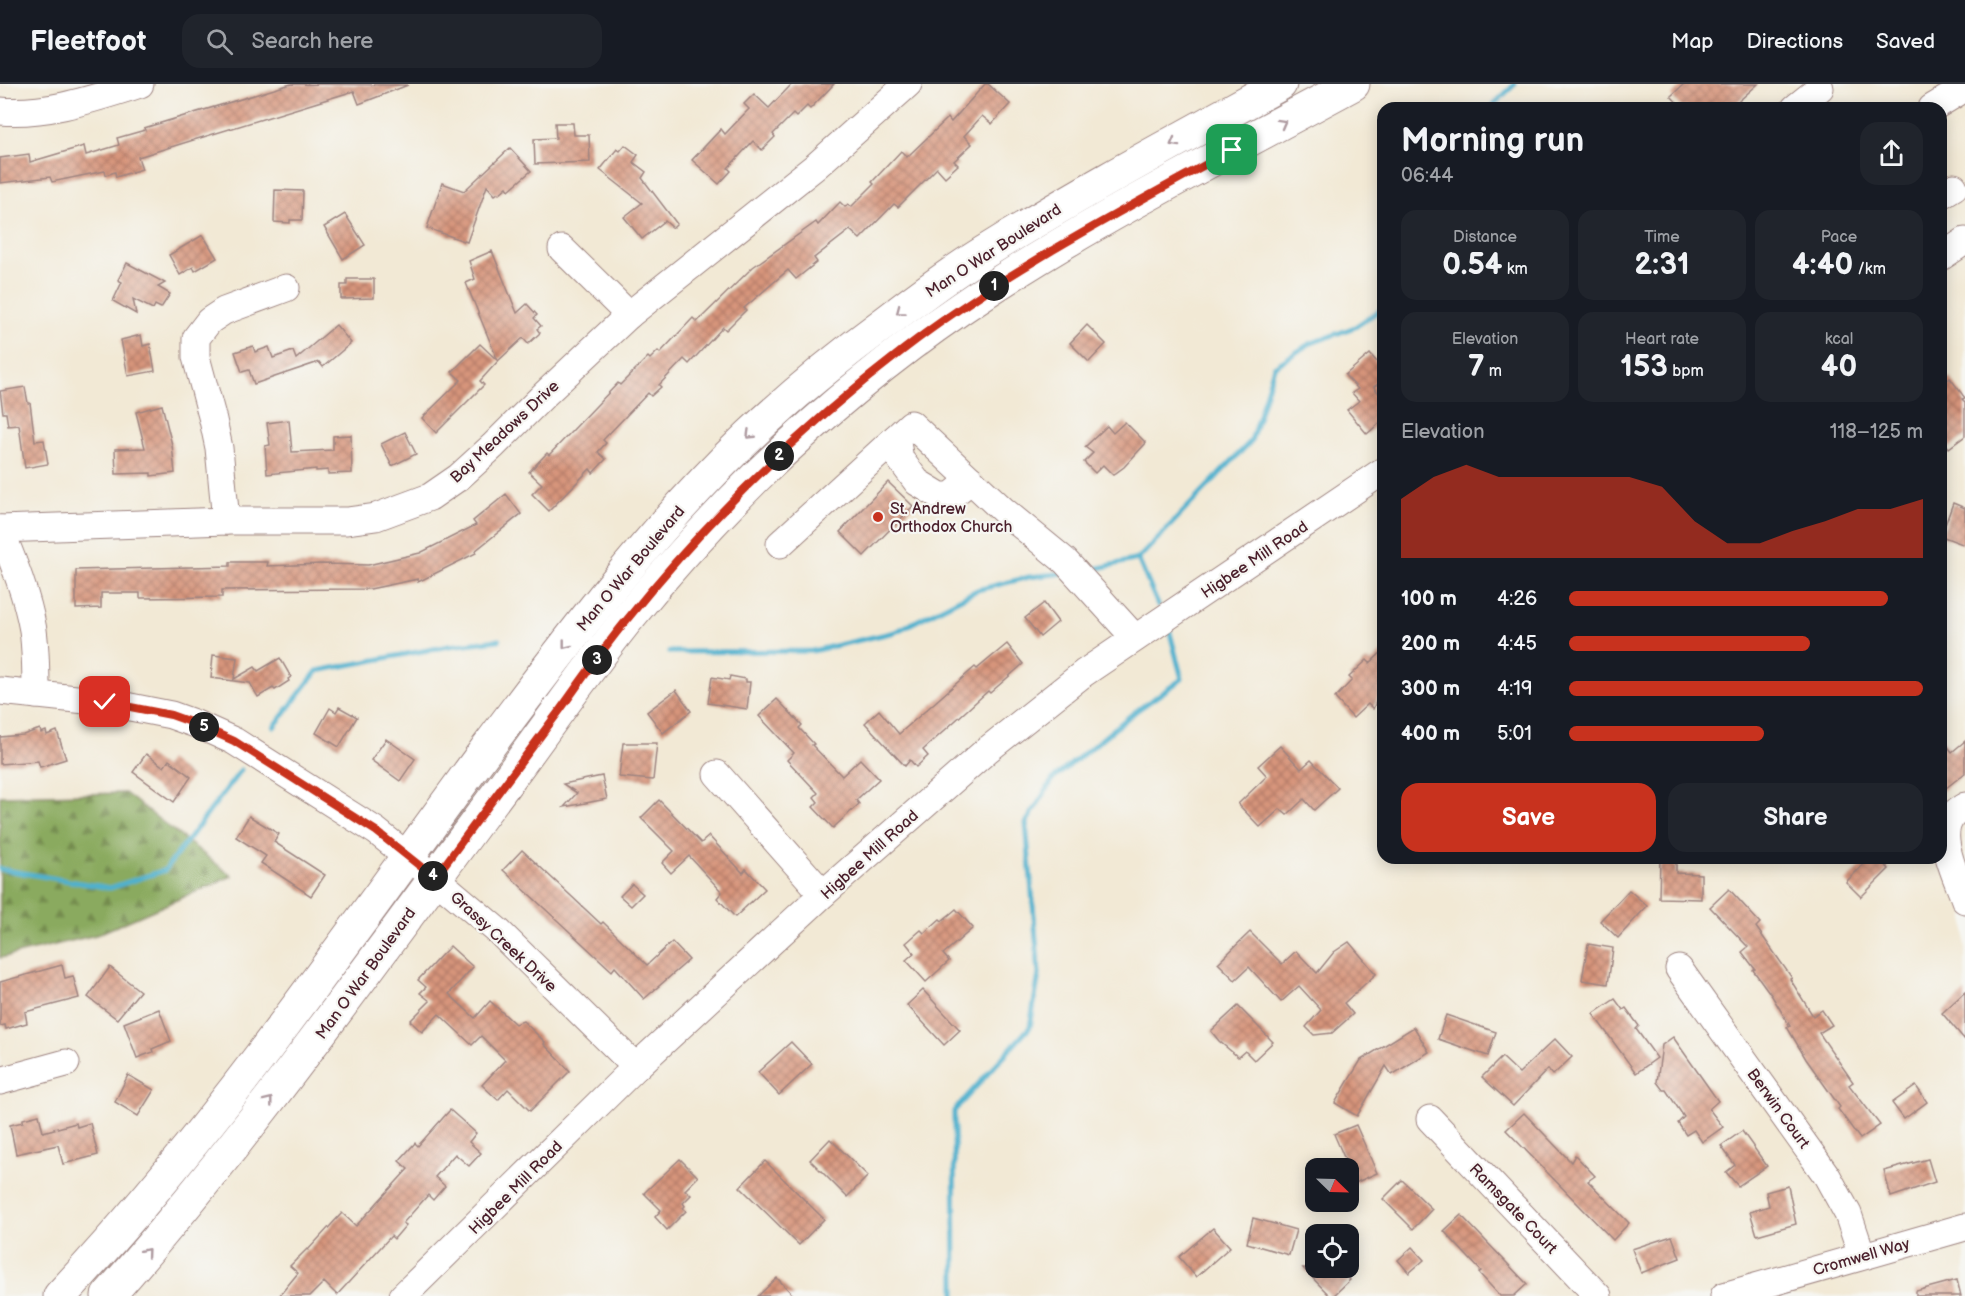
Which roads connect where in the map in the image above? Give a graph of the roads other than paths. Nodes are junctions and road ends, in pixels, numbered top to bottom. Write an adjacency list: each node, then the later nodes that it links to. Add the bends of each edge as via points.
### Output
1 (140, 84): 9 (street, via 82,103)
2 (908, 84): 14 (street, Bay Meadows Drive, via 816,166)
3 (1280, 84): 28 (main road, Man O War Boulevard, one-way to 28, via 980,255 852,347 781,406 710,475 619,577)
4 (1353, 84): 29 (main road, Man O War Boulevard, one-way to 4, via 625,622 666,574 756,477 848,395 903,350 1017,272)
5 (1820, 88): 7 (street)
6 (1965, 88): 8 (street)
7 (1802, 102)
8 (1942, 102)
9 (0, 111)
10 (1965, 241): 12 (street)
11 (562, 249): 14 (street)
12 (1947, 252)
13 (286, 288): 18 (street, via 224,311 209,321 196,338 196,357 219,448)
14 (629, 315): 18 (street, Bay Meadows Drive, via 494,446 430,497 376,517 347,521)
15 (896, 438): 17 (street, via 911,424); 17 (street, via 900,459 917,482 940,496 951,496); 20 (street)
16 (1377, 475): 21 (street, Higbee Mill Road)
17 (971, 480): 21 (street, via 1065,561)
18 (226, 521): 19 (street, Bay Meadows Drive)
19 (0, 529): 23 (street, via 33,628)
20 (780, 544)
21 (1135, 638): 30 (street, Higbee Mill Road, via 986,751)
22 (0, 691): 23 (street, Grassy Creek Drive)
23 (36, 695): 28 (street, Grassy Creek Drive, via 105,702 196,724 234,741 330,800)
24 (717, 774): 30 (street)
25 (1965, 806): 26 (street, via 1952,815)
26 (1947, 826)
27 (1947, 850): 31 (street)
28 (407, 856): 29 (street, Grassy Creek Drive); 39 (main road, Man O War Boulevard, via 178,1160)
29 (435, 878): 34 (street, Grassy Creek Drive, via 499,932); 40 (main road, Man O War Boulevard, one-way to 29, via 282,1084)
30 (823, 894): 34 (street, Higbee Mill Road)
31 (1965, 900)
32 (1679, 969): 38 (street, Berwin Court, via 1827,1176 1848,1214)
33 (66, 1063): 35 (street)
34 (636, 1067): 41 (street, Higbee Mill Road)
35 (0, 1081)
36 (1430, 1119): 42 (street, Ramsgate Court)
37 (1965, 1227): 38 (street, Cromwell Way)
38 (1862, 1256): 43 (street, Cromwell Way)
39 (60, 1296)
40 (108, 1296)
41 (403, 1296)
42 (1598, 1296)
43 (1724, 1296)

